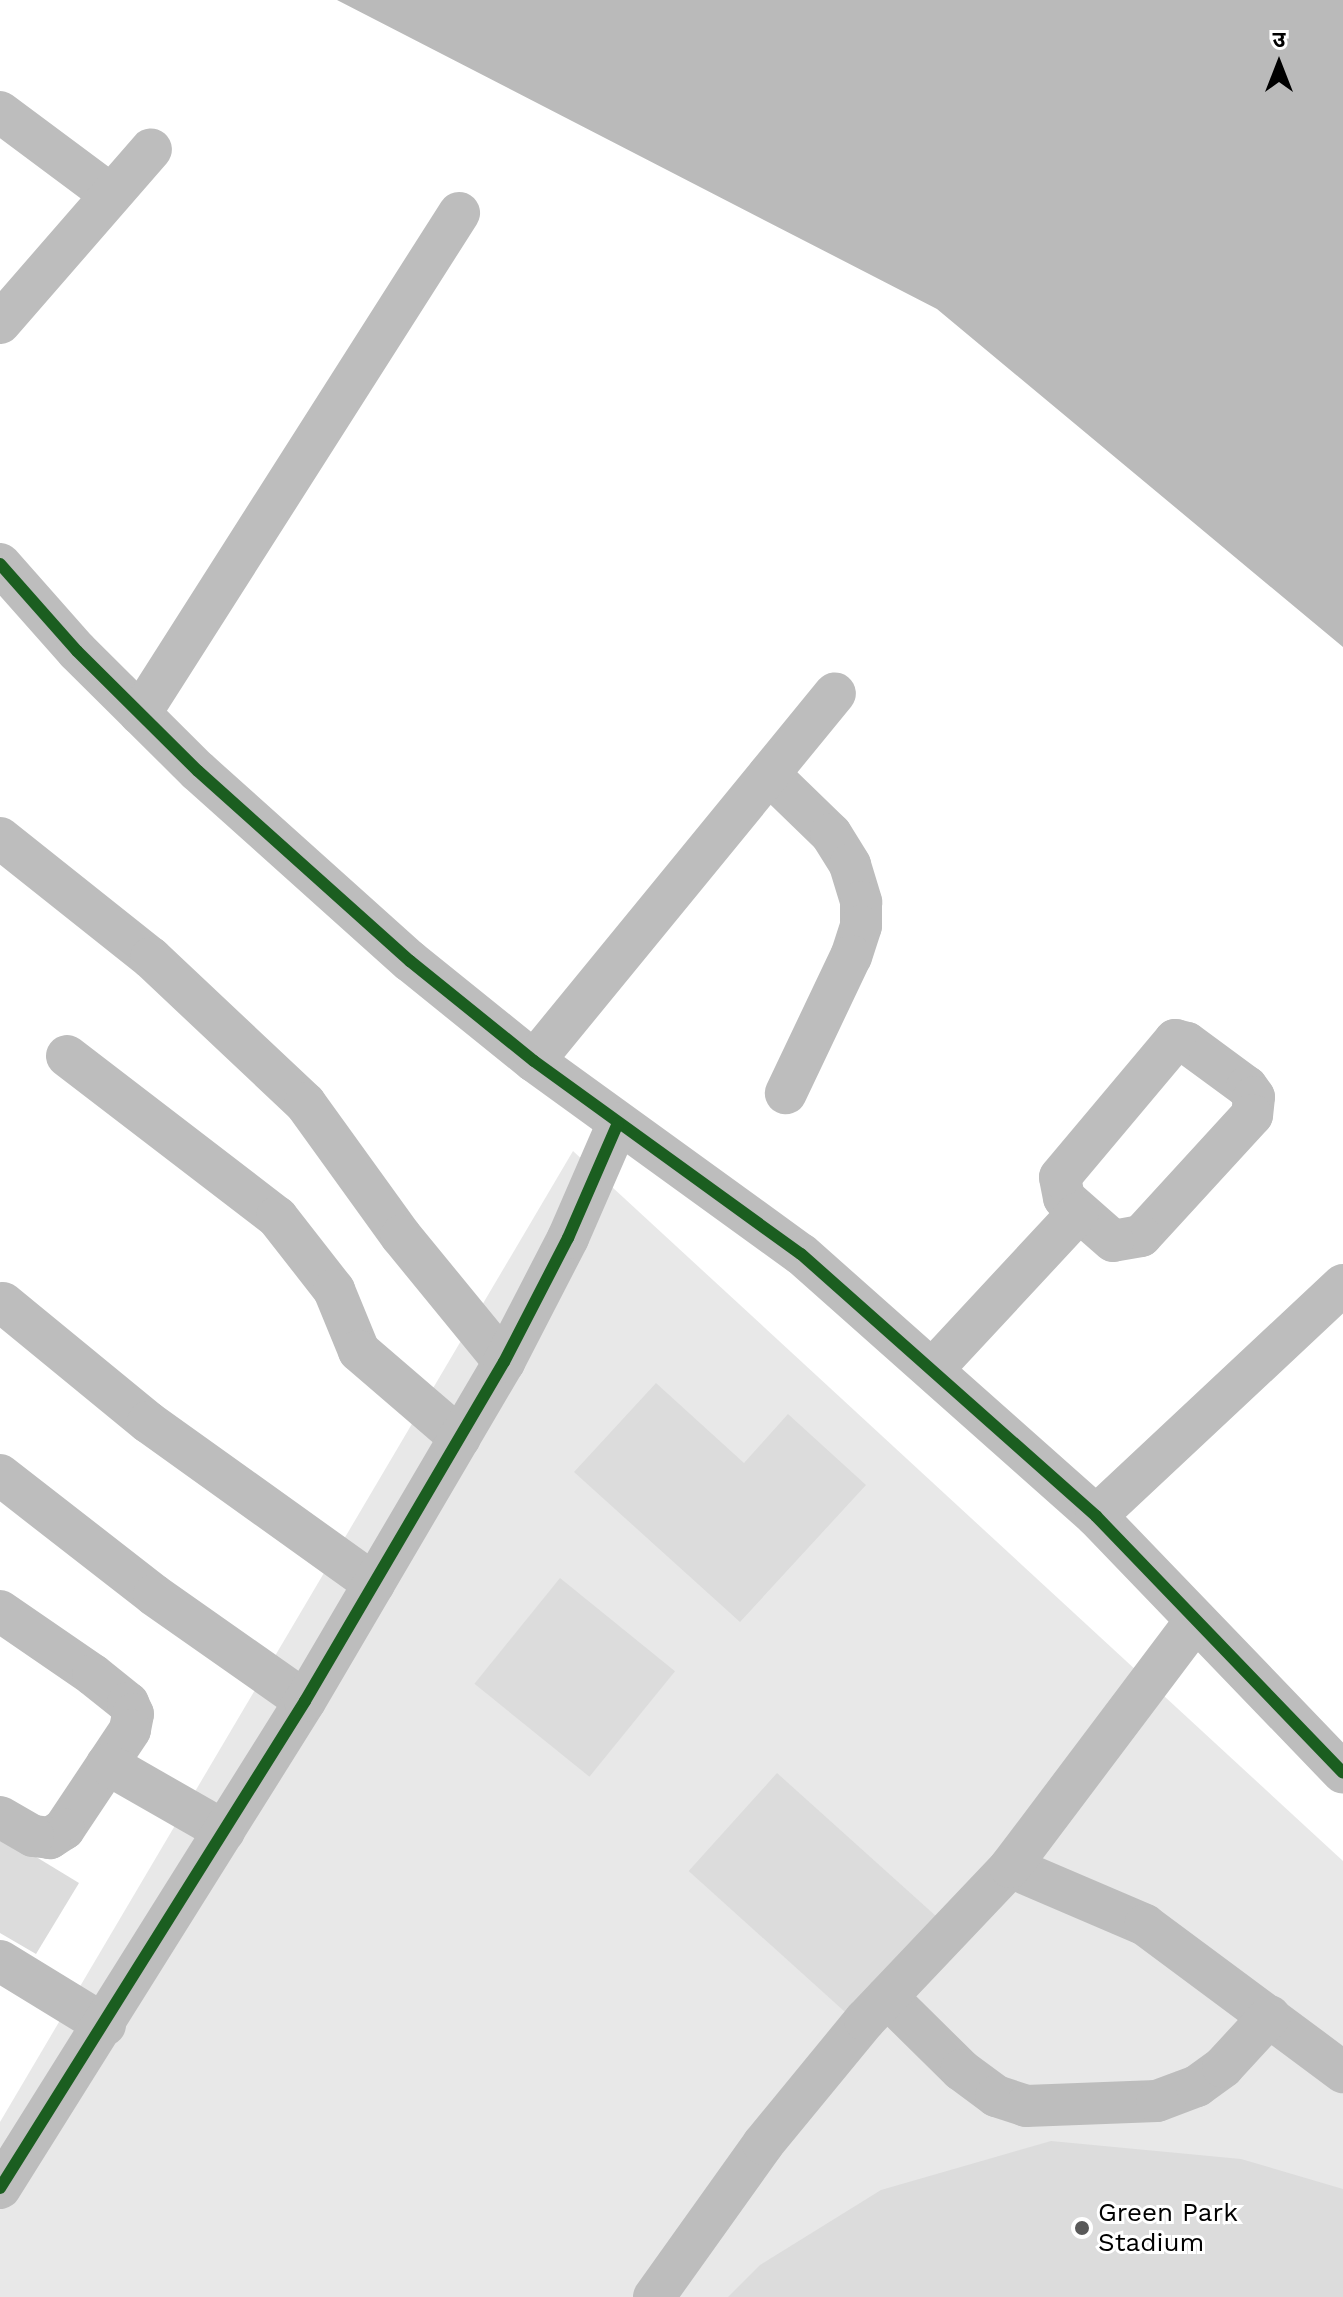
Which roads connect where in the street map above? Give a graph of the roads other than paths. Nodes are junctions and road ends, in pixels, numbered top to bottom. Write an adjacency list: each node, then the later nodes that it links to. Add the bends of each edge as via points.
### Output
1 (0, 112): 3 (street)
2 (151, 149): 3 (street)
3 (110, 194): 5 (street)
4 (459, 213): 8 (street)
5 (0, 323)
6 (0, 564): 8 (street)
7 (835, 693): 9 (street)
8 (140, 714): 12 (street, via 410,961)
9 (769, 774): 12 (street); 13 (street, via 831,834 850,865 861,902 861,926 851,956)
10 (0, 838): 18 (street, via 151,958 305,1103 401,1236)
11 (67, 1056): 20 (street, via 277,1217 334,1290 359,1351)
12 (534, 1061): 14 (street)
13 (786, 1093)
14 (618, 1123): 18 (street, via 568,1238); 19 (street, via 801,1254)
15 (1078, 1213): 15 (street, via 1113,1241 1141,1236 1252,1115 1254,1097 1247,1087 1187,1043 1175,1040 1164,1047 1060,1177 1058,1188); 19 (street)
16 (1343, 1285): 22 (street)
17 (3, 1303): 23 (street, via 148,1422)
18 (504, 1362): 20 (street)
19 (933, 1369): 22 (street)
20 (460, 1438): 23 (street)
21 (0, 1475): 26 (street, via 154,1595)
22 (1096, 1516): 25 (street)
23 (374, 1584): 26 (street)
24 (0, 1611): 27 (street, via 128,1703 133,1714 130,1730)
25 (1196, 1620): 28 (street); 31 (street)
26 (305, 1701): 30 (street)
27 (107, 1764): 29 (street, via 64,1829 50,1838 33,1836); 30 (street)
28 (1343, 1773)
29 (0, 1817)
30 (224, 1831): 35 (street)
31 (1010, 1867): 33 (street); 34 (street, via 1145,1925)
32 (0, 1961): 35 (street)
33 (887, 1997): 34 (street, via 961,2070 996,2096 1026,2106 1170,2096 1197,2086 1223,2067); 38 (street, via 763,2144)
34 (1270, 2016): 36 (street)
35 (105, 2025): 37 (street)
36 (1343, 2072)
37 (0, 2188)
38 (654, 2297)

